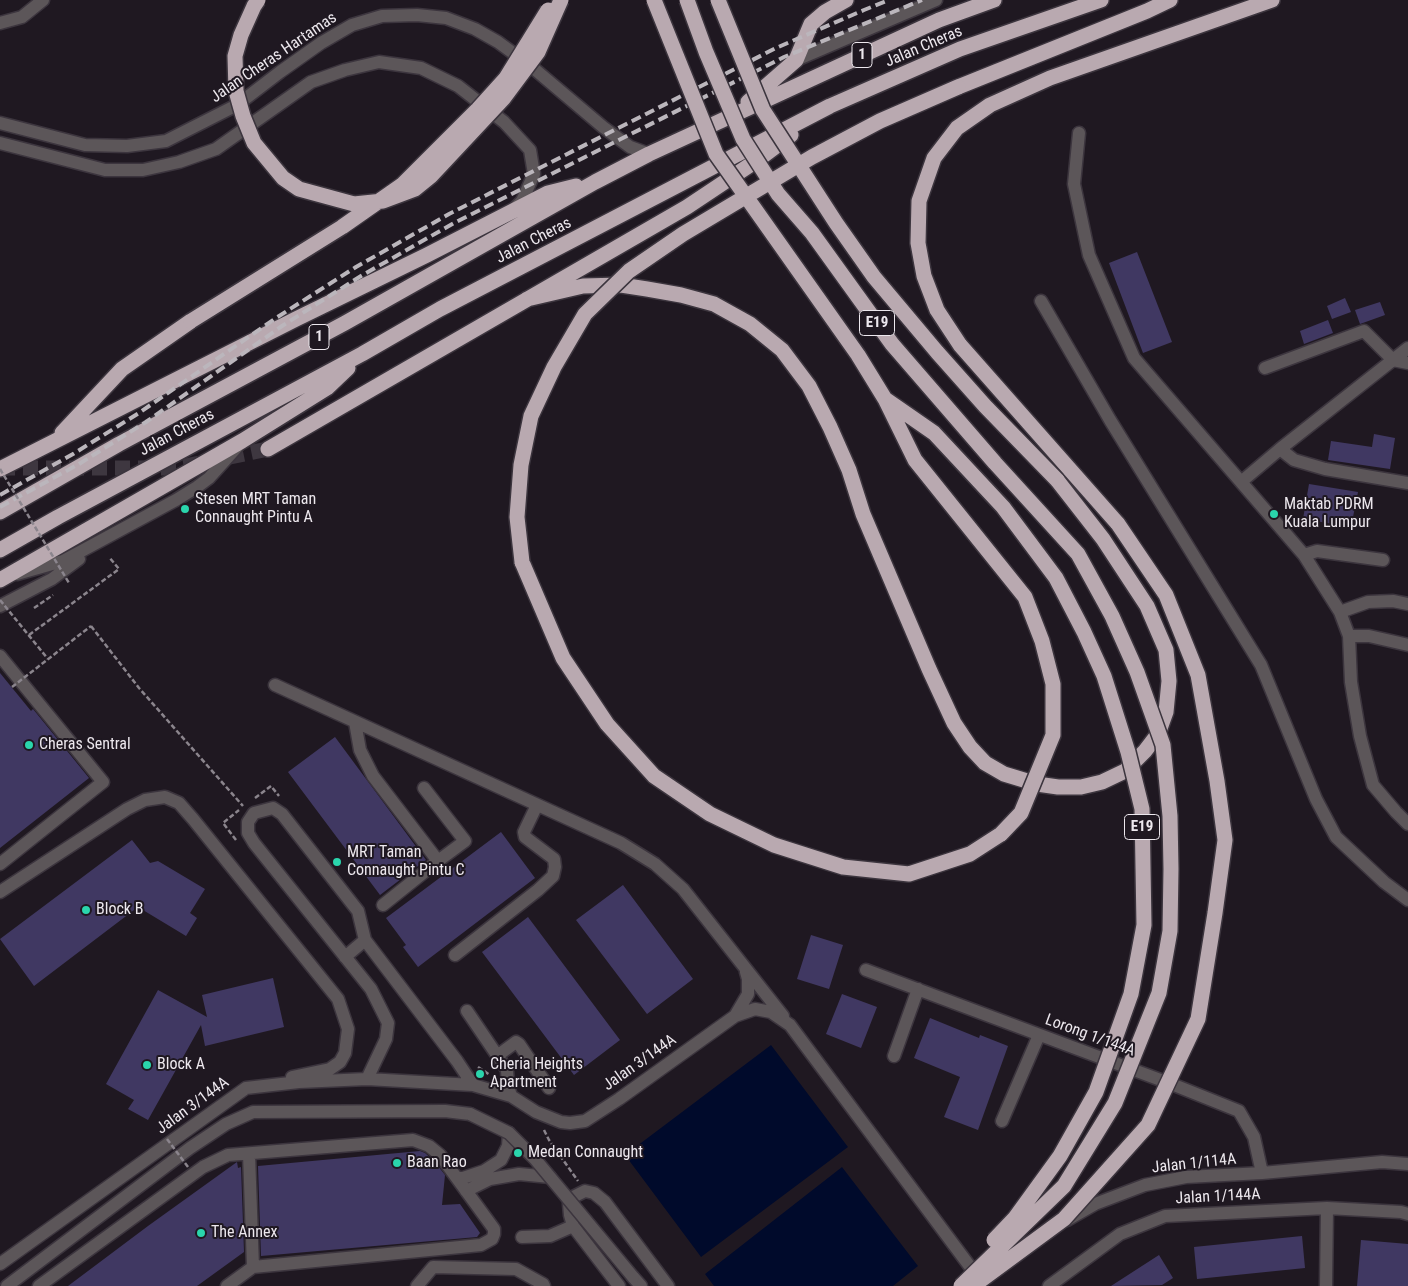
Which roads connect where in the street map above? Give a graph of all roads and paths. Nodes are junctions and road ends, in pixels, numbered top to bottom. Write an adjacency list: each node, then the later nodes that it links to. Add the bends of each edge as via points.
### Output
1 (43, 0): 14 (street, via 22,17)
2 (258, 0): 4 (highway, bridge, via 240,34 234,56 236,91 254,143 283,178 299,189 354,204 382,201 415,189 432,176 503,99 538,52)
3 (553, 0): 32 (highway, bridge, via 506,78 402,186 122,369)
4 (561, 0)
5 (654, 0): 31 (highway, E19, bridge, via 716,154 858,355)
6 (687, 0): 120 (highway, E19, bridge, via 743,139 778,194 812,234 892,344 1078,554 1112,616 1164,745 1172,869 1170,931 1158,993 1115,1103 1064,1186)
7 (718, 0): 24 (highway, bridge, via 763,110 874,277 985,406 1057,480 1103,539 1147,606 1166,650 1169,682 1166,712 1158,734 1125,771 1081,787 1037,784 1004,774 985,763 954,723 863,514 849,470 830,428 809,386 782,350 750,324 714,304 681,295 621,285 583,286)
8 (846, 0): 15 (highway, via 811,24)
9 (936, 0): 15 (street)
10 (1101, 0): 16 (highway, Jalan Cheras / 1, via 960,50)
11 (1170, 0): 31 (highway, bridge, via 880,121 812,157 683,234 629,271 585,314 554,367 531,416 521,464 517,517 522,562 563,658 607,724 654,776 710,814 774,845 844,867 909,874 970,854 1001,834 1021,813 1053,735 1053,684 1042,641 1025,597 915,460)
12 (1272, 0): 121 (highway, bridge, via 1050,78 990,105 956,128 934,158 919,201 918,243 924,276 937,310 960,345 1118,524 1166,595 1198,675 1225,840 1198,1019 1148,1125 1064,1218)
13 (986, 1): 17 (highway, Jalan Cheras / 1)
14 (0, 23)
15 (796, 60): 17 (highway)
16 (830, 106): 24 (highway, via 687,207); 27 (highway, Jalan Cheras / 1, via 440,309)
17 (733, 116): 21 (highway, Jalan Cheras / 1)
18 (0, 123): 21 (street, Jalan Cheras Hartamas, via 84,144 127,146 166,141 237,106 321,43 352,25 382,16 417,15 446,18 476,28 532,67 602,127 630,147)
19 (1079, 133): 37 (street, via 1074,184 1089,255 1134,358)
20 (0, 143): 23 (street, via 105,170 142,170 216,149 311,82 379,62 421,68 458,86 504,122 530,150 534,174 522,201)
21 (649, 154): 22 (highway, Jalan Cheras / 1)
22 (595, 182): 23 (highway, via 548,193); 39 (highway, Jalan Cheras / 1)
23 (511, 213): 32 (highway)
24 (527, 299): 34 (highway)
25 (1041, 301): 68 (street, via 1260,665 1316,799 1336,837)
26 (1408, 348): 28 (street)
27 (362, 354): 33 (highway, via 327,388); 41 (highway, Jalan Cheras / 1)
28 (1394, 360): 29 (street); 30 (street, via 1364,331); 35 (street)
29 (1408, 363)
30 (1264, 368)
31 (885, 399): 119 (highway, E19, bridge, via 934,433 1003,507 1056,578 1104,676 1142,809 1144,925 1131,994 1096,1092 1060,1156 1015,1218)
32 (54, 441): 36 (highway)
33 (242, 441): 40 (street, via 197,487); 45 (highway)
34 (268, 449)
35 (1280, 449): 37 (street); 38 (street, via 1294,460 1325,469)
36 (0, 469): 46 (path, bridge)
37 (1242, 482): 42 (street)
38 (1408, 484)
39 (0, 512)
40 (118, 532): 45 (street, via 63,561); 49 (street, via 52,579)
41 (0, 550)
42 (1304, 555): 44 (street, via 1317,551); 50 (street)
43 (109, 557): 51 (path, via 119,569)
44 (1383, 560)
45 (1, 579)
46 (69, 584)
47 (0, 600): 51 (path, bridge)
48 (1408, 604): 50 (street, via 1368,602)
49 (0, 606)
50 (1340, 612): 52 (street)
51 (29, 635): 55 (path, bridge)
52 (1349, 636): 53 (street, via 1369,636); 63 (street, via 1351,682 1360,736 1374,785)
53 (1408, 645)
54 (0, 656): 66 (street, via 103,782)
55 (48, 660): 57 (path, bridge); 64 (path, bridge, via 91,626 139,688 243,806 223,824)
56 (275, 685): 58 (street)
57 (12, 687)
58 (355, 722): 62 (street); 65 (street, via 360,750 373,776)
59 (424, 788): 65 (street, via 465,841)
60 (282, 800): 61 (path, via 271,786)
61 (250, 801)
62 (537, 805): 71 (street, via 524,832 525,837 554,859 553,876); 73 (street, via 621,843 655,864 683,889)
63 (1408, 824)
64 (242, 847)
65 (438, 861): 69 (street)
66 (0, 864)
67 (0, 892): 84 (street, via 145,800 165,797 179,803 338,999 348,1029 345,1053 340,1062 330,1069)
68 (1408, 900)
69 (382, 904)
70 (365, 940): 72 (street); 72 (street, via 358,911 282,814 273,808 254,813 248,822 248,832 254,843); 83 (street)
71 (455, 955)
72 (345, 957): 82 (street, via 371,989 388,1023 386,1039)
73 (744, 968): 77 (street, via 748,994); 78 (street)
74 (866, 970): 75 (street, Lorong 1/144A)
75 (918, 988): 79 (street, Lorong 1/144A); 81 (street)
76 (467, 1011): 80 (street)
77 (736, 1016): 78 (street, Jalan 3/144A, via 755,1009 771,1012); 87 (street, Jalan 3/144A, via 585,1121 561,1122)
78 (790, 1025): 121 (street, Jalan 3/144A)
79 (1039, 1035): 88 (street); 92 (street, Lorong 1/144A, via 1239,1111 1254,1137)
80 (497, 1056): 85 (street, via 516,1042); 86 (street, via 508,1070)
81 (894, 1056)
82 (367, 1079): 83 (street, Jalan 3/144A); 84 (street, Jalan 3/144A)
83 (472, 1085): 86 (street, Jalan 3/144A)
84 (246, 1088): 107 (street, Jalan 3/144A)
85 (549, 1088)
86 (511, 1096): 87 (street, Jalan 3/144A)
87 (536, 1112): 101 (path, via 549,1140)
88 (1002, 1121)
89 (509, 1133): 97 (street, Jalan 3/144A, bridge); 98 (street, via 508,1146 501,1160 484,1171); 99 (street, Jalan 3/144A, bridge, via 470,1114 445,1111 253,1112 226,1124)
90 (166, 1139): 94 (path, bridge)
91 (249, 1154): 98 (street, via 413,1140 429,1146 440,1155); 102 (street, via 228,1155 203,1167); 108 (street)
92 (1259, 1155): 95 (street, Lorong 1/144A); 96 (street)
93 (1408, 1164): 95 (street, Jalan 1/114A, via 1382,1162)
94 (188, 1167)
95 (1262, 1173): 96 (street, Jalan 1/114A)
96 (1246, 1174): 121 (street, Jalan 1/114A, via 1170,1180 1145,1185 1095,1204 1070,1218)
97 (550, 1177): 100 (street, via 520,1174 490,1179); 110 (street, Jalan 3/144A, bridge)
98 (457, 1178): 100 (street)
99 (139, 1186): 102 (street); 109 (street, Jalan 3/144A)
100 (466, 1191): 108 (street, via 494,1229 492,1239 481,1245)
101 (585, 1191): 105 (street, via 573,1196 570,1204); 118 (street, via 594,1193 605,1202)
102 (152, 1204): 114 (street)
103 (1327, 1208): 104 (street, Jalan 1/144A); 122 (street, Jalan 1/144A, via 1165,1216 1120,1234); 123 (street)
104 (1408, 1214)
105 (573, 1226): 106 (street, via 550,1236); 111 (street)
106 (522, 1237)
107 (0, 1264)
108 (253, 1267): 115 (street)
109 (26, 1272): 112 (street, Jalan 3/144A); 113 (street)
110 (637, 1281)
111 (615, 1285)
112 (7, 1286)
113 (35, 1286)
114 (39, 1286)
115 (227, 1286)
116 (417, 1286): 117 (street, via 433,1268 516,1269)
117 (544, 1286)
118 (668, 1286)
119 (952, 1286)
120 (961, 1286)
121 (979, 1286)
122 (1049, 1286)
123 (1326, 1286)

